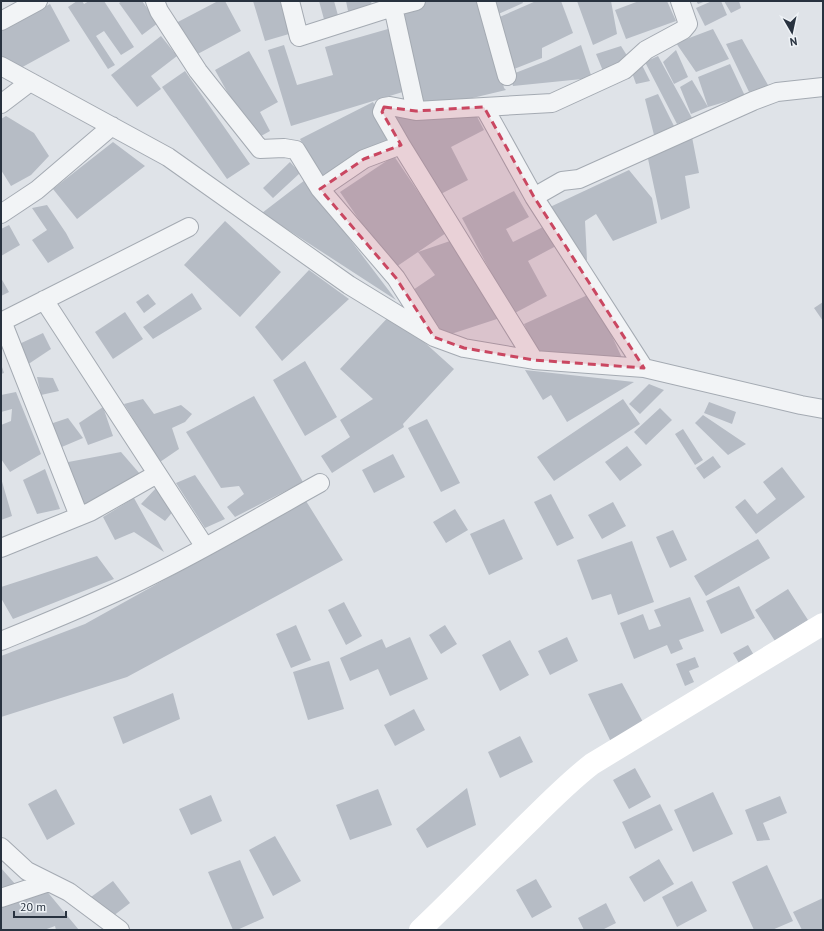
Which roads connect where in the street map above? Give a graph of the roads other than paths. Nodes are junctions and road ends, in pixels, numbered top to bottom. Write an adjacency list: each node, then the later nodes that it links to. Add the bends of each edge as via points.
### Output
1 (38, 1): 8 (street)
2 (155, 1): 18 (street, via 198,72 260,149 296,150)
3 (290, 1): 7 (street, via 299,37)
4 (416, 1): 7 (street)
5 (486, 1): 10 (street)
6 (680, 1): 14 (street, via 688,24 683,30 646,50 624,70 552,103)
7 (393, 7): 15 (street)
8 (1, 21)
9 (1, 66): 11 (street)
10 (506, 76)
11 (30, 82): 13 (street); 16 (street)
12 (823, 88): 19 (street, via 777,92 753,101 579,179 562,181)
13 (1, 104)
14 (484, 107): 15 (street); 19 (street)
15 (416, 111): 17 (street, via 384,107 382,112)
16 (112, 126): 20 (street, via 37,190); 24 (street, via 168,157 349,285)
17 (401, 146): 18 (street, via 364,159); 25 (street)
18 (320, 189): 24 (street, via 396,278)
19 (534, 197): 26 (street)
20 (1, 214)
21 (189, 227): 22 (street)
22 (44, 300): 23 (street); 28 (street)
23 (2, 322): 30 (street)
24 (434, 337): 25 (street, via 464,348)
25 (534, 360): 26 (street)
26 (644, 368): 27 (street)
27 (823, 409)
28 (157, 474): 30 (street); 31 (street)
29 (320, 483): 31 (street)
30 (79, 516): 32 (street)
31 (205, 547): 34 (street, via 82,608)
32 (1, 548)
33 (823, 624): 39 (street, via 576,776)
34 (1, 641)
35 (1, 847): 36 (street, via 27,871)
36 (49, 882): 37 (street); 38 (street, via 68,892)
37 (1, 898)
38 (120, 930)
39 (420, 930)

